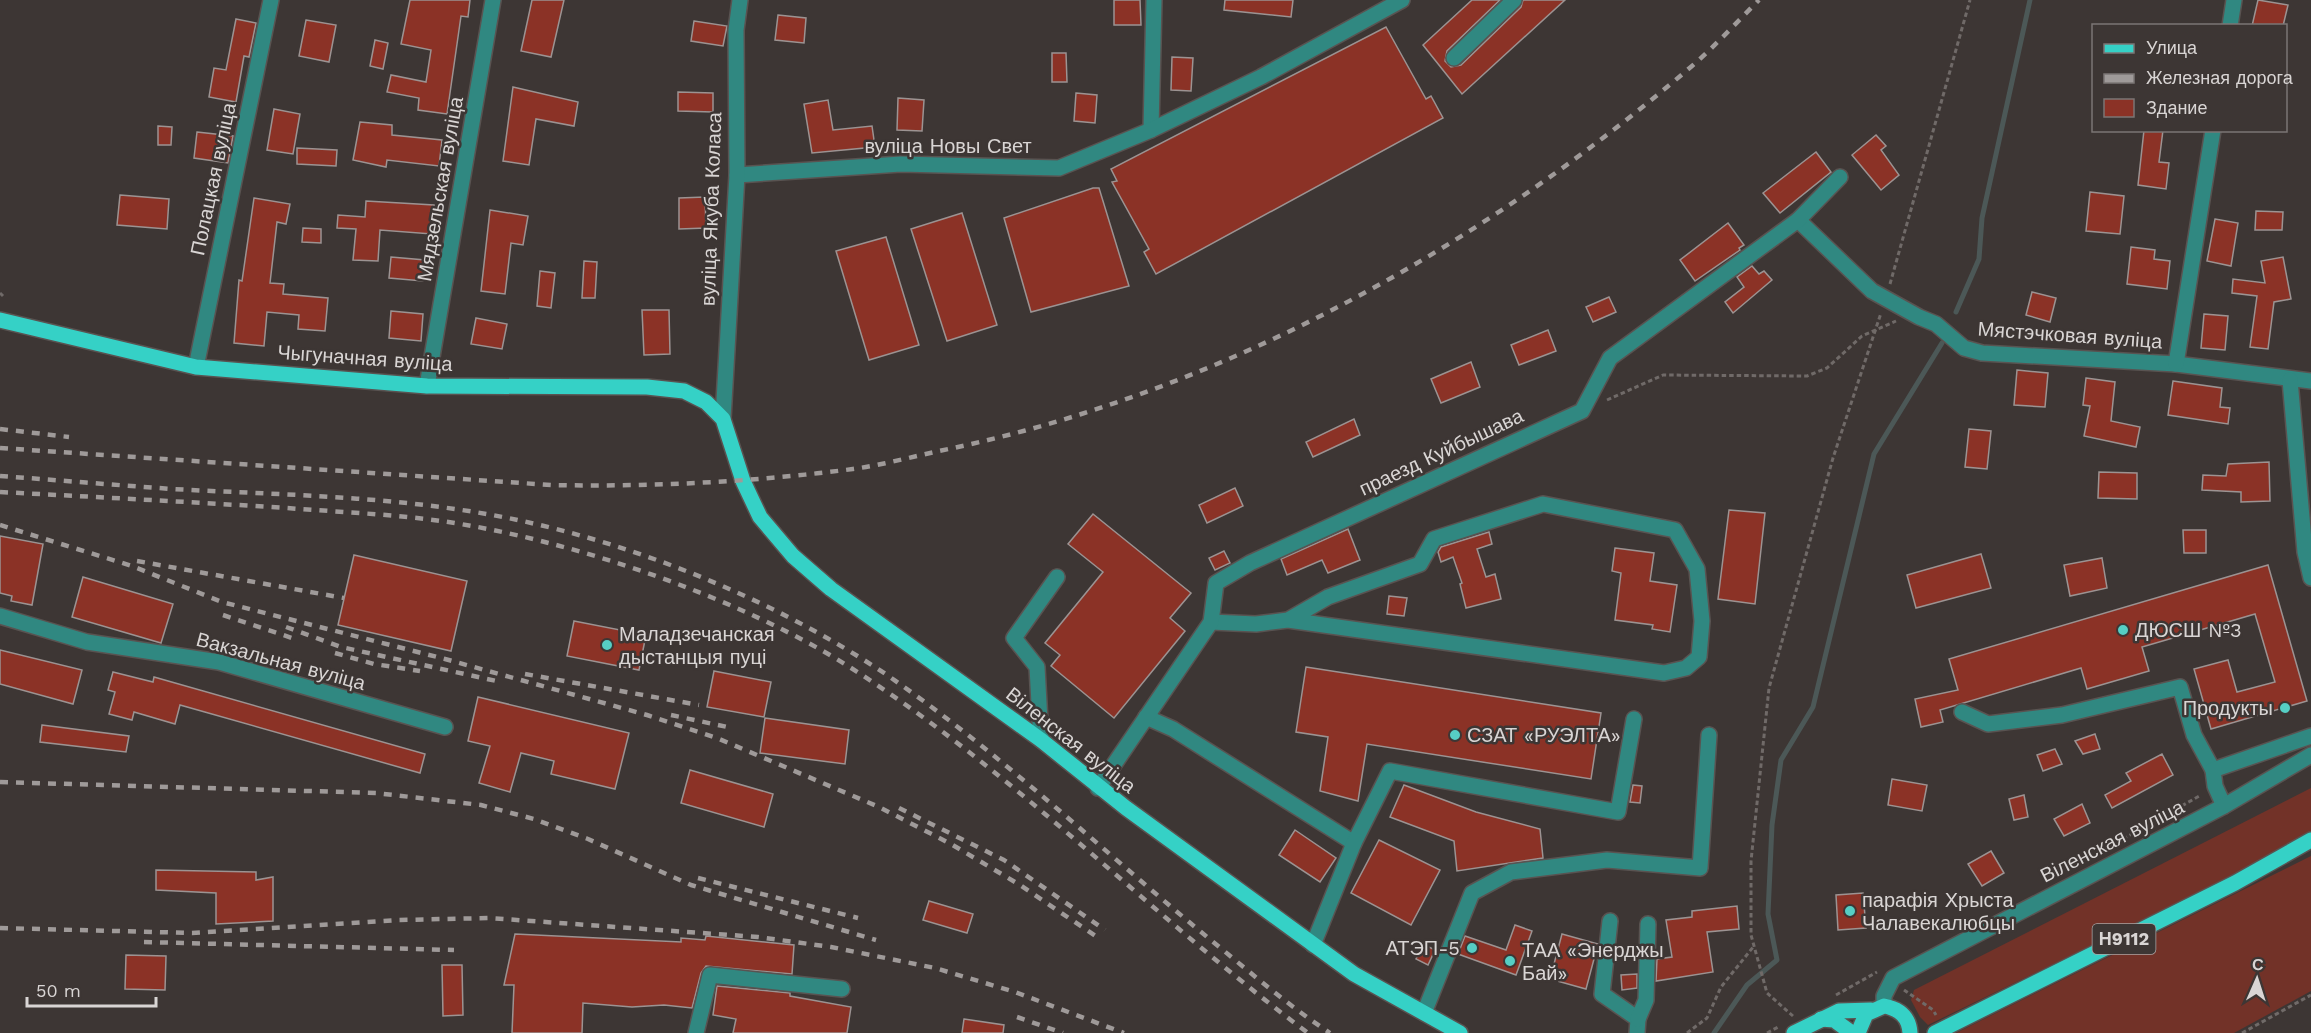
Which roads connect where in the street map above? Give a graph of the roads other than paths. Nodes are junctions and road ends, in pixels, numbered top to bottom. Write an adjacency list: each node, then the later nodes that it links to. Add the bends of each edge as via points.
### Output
1 (271, 0): 17 (street, Полацкая вуліца)
2 (493, 0): 20 (street, Мядзельская вуліца)
3 (740, 0): 12 (street, вуліца Якуба Коласа, via 736,30)
4 (1154, 0): 10 (street)
5 (1402, 0): 10 (street, вуліца Новы Свет, via 1261,77)
6 (1514, 0): 9 (street)
7 (2234, 0): 8 (street)
8 (2230, 24)
9 (1454, 58)
10 (1151, 130): 12 (street, вуліца Новы Свет, via 1059,168 901,164)
11 (2213, 132): 16 (street)
12 (737, 175): 21 (street, вуліца Якуба Коласа)
13 (1840, 177): 14 (street)
14 (1798, 220): 16 (street, Мястэчковая вуліца, via 1872,291 1936,324 1964,348 1982,353); 26 (street, праезд Куйбышава, via 1610,358 1582,411 1250,563 1216,583)
15 (0, 321): 17 (main road, Чыгуначная вуліца)
16 (2176, 364): 18 (street, Мястэчковая вуліца)
17 (196, 367): 20 (main road, Чыгуначная вуліца)
18 (2290, 380): 19 (street, Мястэчковая вуліца); 23 (street, via 2305,552)
19 (2311, 381)
20 (427, 386): 21 (main road, Чыгуначная вуліца, via 684,391 706,402)
21 (723, 419): 33 (main road, Віленская вуліца, via 742,481 760,517 793,556 831,589)
22 (1058, 577): 33 (street, via 1014,638 1036,667)
23 (2311, 578)
24 (0, 616): 30 (street, Вакзальная вуліца, via 87,642 219,662)
25 (1288, 620): 25 (street, via 1328,597 1420,564 1434,540 1543,504 1675,530 1697,569 1702,621 1699,657 1686,668 1664,673); 26 (street, via 1256,624)
26 (1211, 622): 28 (street, праезд Куйбышава)
27 (1962, 712): 35 (street, via 1988,724 2062,715 2180,687 2194,735)
28 (1146, 717): 36 (street, праезд Куйбышава); 39 (street, via 1173,729)
29 (1634, 719): 39 (street, via 1618,812 1390,771)
30 (445, 727)
31 (1709, 735): 45 (street, via 1700,868 1607,860 1511,872 1472,893)
32 (2311, 736): 35 (street)
33 (1041, 740): 36 (main road, Віленская вуліца)
34 (2311, 755): 37 (street, Віленская вуліца)
35 (2212, 770): 37 (street)
36 (1098, 788): 42 (main road, Віленская вуліца)
37 (2224, 806): 44 (street, Віленская вуліца, via 1893,978)
38 (2311, 840): 49 (main road, Н9112, via 2235,883)
39 (1354, 843): 42 (street)
40 (1610, 921): 47 (street, via 1602,994)
41 (1648, 924): 47 (street, via 1646,1000)
42 (1313, 945): 45 (main road, Віленская вуліца, via 1353,974)
43 (842, 989): 50 (street, via 710,975)
44 (1877, 1008): 46 (main road, via 1839,1011); 48 (main road, via 1902,1013); 54 (main road, via 1862,1019)
45 (1424, 1012): 51 (main road, Віленская вуліца)
46 (1821, 1019): 52 (main road); 53 (main road, via 1834,1020)
47 (1637, 1026)
48 (1913, 1031)
49 (1939, 1031)
50 (696, 1033)
51 (1460, 1033)
52 (1794, 1033)
53 (1852, 1033)
54 (1858, 1033)

